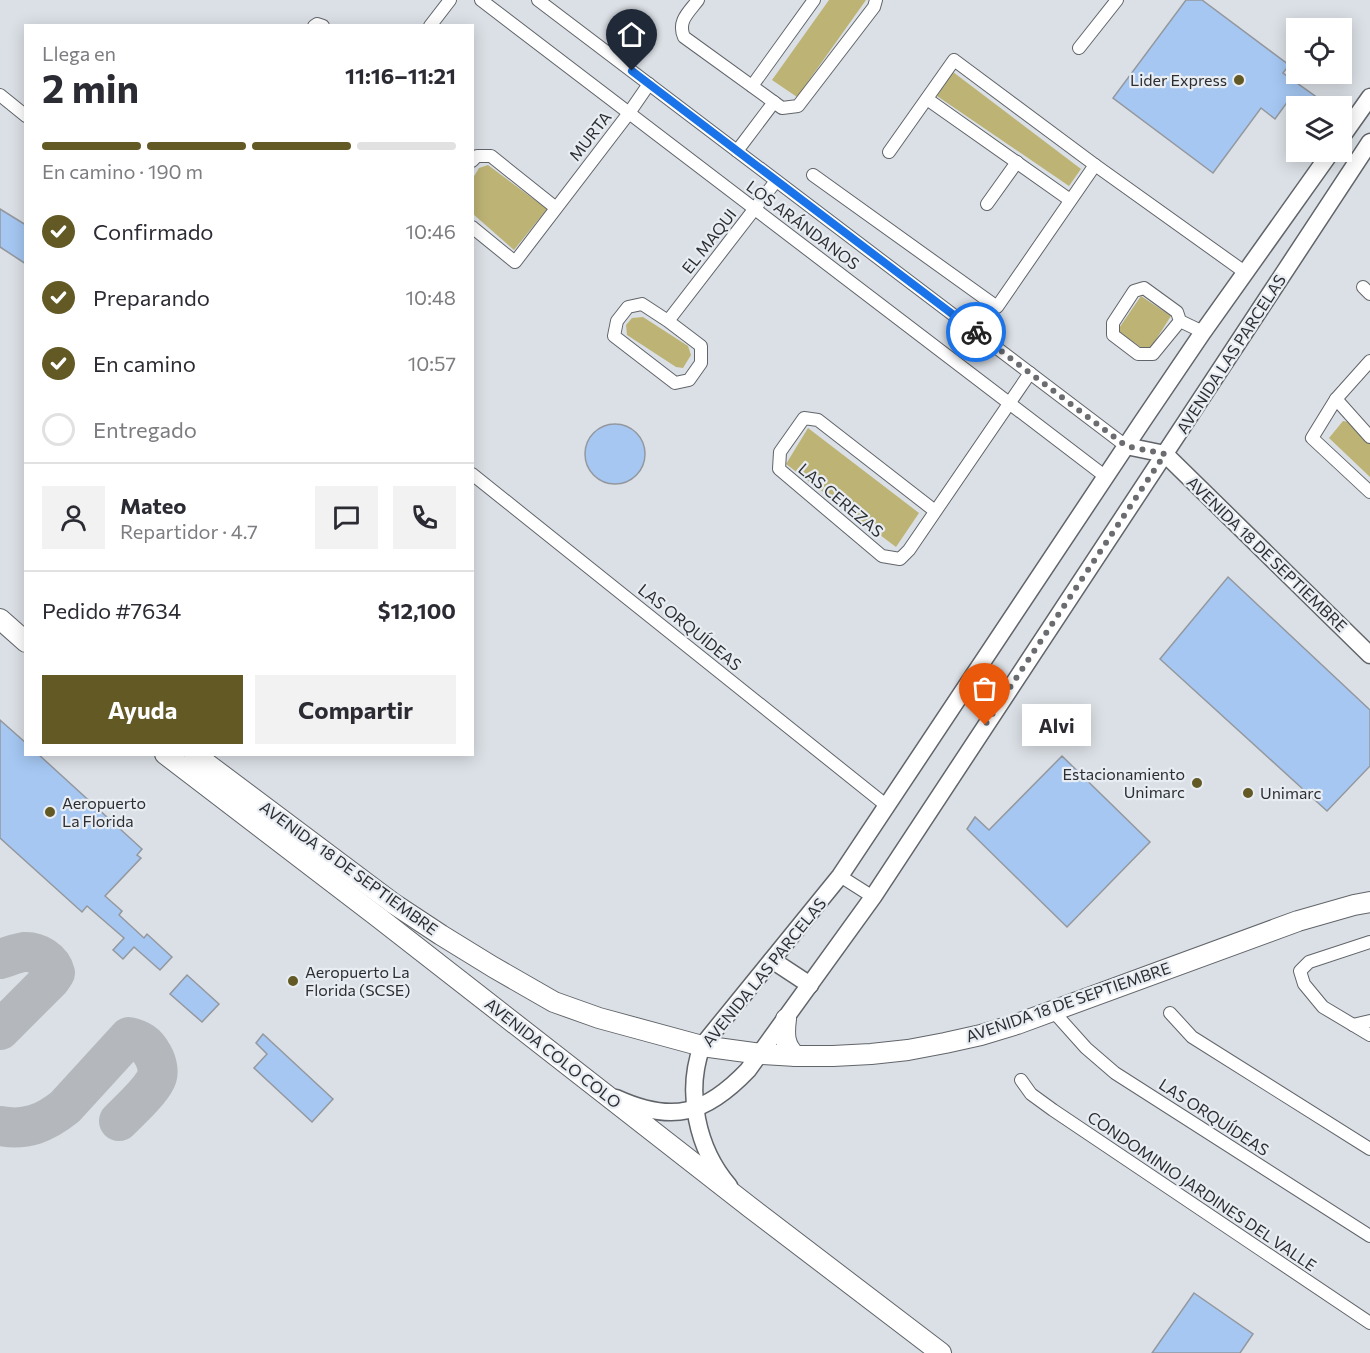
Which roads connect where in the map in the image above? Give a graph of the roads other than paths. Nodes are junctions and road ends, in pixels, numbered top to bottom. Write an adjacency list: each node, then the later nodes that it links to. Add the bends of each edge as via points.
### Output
1 (450, 0): 8 (street)
2 (481, 0): 16 (street, LOS ARÁNDANOS)
3 (538, 0): 10 (street, LOS ARÁNDANOS)
4 (698, 0): 11 (street, via 683,20 684,37)
5 (814, 0): 11 (street)
6 (876, 0): 15 (street, via 798,106 782,108)
7 (1110, 2): 9 (street)
8 (432, 24)
9 (1078, 48)
10 (649, 84): 16 (street, MURTA); 20 (street, LOS ARÁNDANOS)
11 (752, 86): 15 (street)
12 (0, 95): 17 (street)
13 (1370, 97): 18 (main road)
14 (927, 99): 21 (street); 23 (street); 25 (street, via 954,60)
15 (774, 102): 20 (street)
16 (629, 113): 30 (street, MURTA); 31 (street, LOS ARÁNDANOS)
17 (24, 114)
18 (1352, 122)
19 (1370, 142): 43 (main road, AVENIDA LAS PARCELAS)
20 (737, 151): 27 (street, LOS ARÁNDANOS)
21 (889, 153)
22 (474, 159): 30 (street, via 491,156)
23 (1017, 162): 28 (street); 29 (street)
24 (1324, 162): 33 (main road, AVENIDA LAS PARCELAS)
25 (1095, 165): 28 (street); 33 (street)
26 (813, 175): 28 (street, via 997,307)
27 (776, 181): 31 (street, EL MAQUI); 38 (street, LOS ARÁNDANOS)
28 (1070, 200)
29 (987, 204)
30 (556, 208): 32 (street, MURTA, via 515,262)
31 (755, 209): 34 (street, EL MAQUI); 40 (street, LOS ARÁNDANOS)
32 (474, 229)
33 (1246, 273): 36 (main road, AVENIDA LAS PARCELAS)
34 (668, 321): 34 (street, via 701,346 701,363 688,380 675,383 614,336 616,321 628,307 642,304)
35 (1180, 321): 35 (street, via 1178,312 1144,288 1134,291 1113,323 1113,335 1137,354 1154,354); 36 (street)
36 (1203, 332): 42 (main road, AVENIDA LAS PARCELAS)
37 (1370, 361): 39 (street)
38 (1030, 373): 40 (street, LAS CEREZAS); 42 (street, LOS ARÁNDANOS)
39 (1336, 399): 41 (street); 46 (street, via 1312,438)
40 (1010, 404): 45 (street, LOS ARÁNDANOS); 47 (street, LAS CEREZAS)
41 (1370, 437)
42 (1126, 446): 43 (main road); 45 (main road, AVENIDA LAS PARCELAS)
43 (1165, 454): 51 (main road, AVENIDA 18 DE SEPTIEMBRE); 56 (main road, AVENIDA LAS PARCELAS)
44 (474, 476): 54 (street, LAS ORQUÍDEAS)
45 (1106, 477): 54 (main road, AVENIDA LAS PARCELAS)
46 (1370, 492)
47 (935, 511): 47 (street, LAS CEREZAS, via 818,420 804,418 780,452 779,469 882,556 900,559)
48 (0, 617): 49 (main road); 50 (main road)
49 (24, 631)
50 (24, 640)
51 (1370, 655)
52 (168, 756): 71 (main road, AVENIDA COLO COLO)
53 (197, 756): 67 (main road, AVENIDA 18 DE SEPTIEMBRE, via 394,904 554,1002 627,1027)
54 (887, 806): 55 (main road, AVENIDA LAS PARCELAS)
55 (840, 876): 56 (street); 59 (main road, AVENIDA LAS PARCELAS)
56 (873, 897): 60 (main road, AVENIDA LAS PARCELAS)
57 (1370, 902): 61 (main road, AVENIDA 18 DE SEPTIEMBRE, via 1298,921)
58 (1370, 942): 65 (street, via 1309,962 1300,971 1304,984 1323,1007)
59 (772, 960): 60 (main road); 67 (main road, AVENIDA LAS PARCELAS)
60 (810, 985): 63 (main road, AVENIDA LAS PARCELAS)
61 (1052, 1010): 69 (main road, AVENIDA 18 DE SEPTIEMBRE, via 945,1044 871,1054); 75 (street, LAS ORQUÍDEAS, via 1115,1073)
62 (1170, 1013): 73 (street, via 1192,1036)
63 (786, 1019): 68 (main road, AVENIDA LAS PARCELAS); 69 (main road, via 784,1035)
64 (1370, 1021): 65 (street)
65 (1353, 1025): 66 (street)
66 (1370, 1035)
67 (702, 1046): 68 (main road, AVENIDA 18 DE SEPTIEMBRE); 72 (main road, AVENIDA LAS PARCELAS, via 695,1073)
68 (761, 1054): 69 (main road, AVENIDA 18 DE SEPTIEMBRE); 72 (main road, AVENIDA LAS PARCELAS, via 724,1093)
69 (796, 1056)
70 (1021, 1080): 76 (street, CONDOMINIO JARDINES DEL VALLE, via 1031,1094 1053,1110)
71 (590, 1082): 72 (main road, AVENIDA LAS PARCELAS, via 617,1099 652,1111 672,1113); 74 (main road, AVENIDA COLO COLO)
72 (695, 1108): 74 (main road, AVENIDA LAS PARCELAS, via 704,1144 716,1169)
73 (1370, 1149)
74 (751, 1208): 77 (main road, AVENIDA COLO COLO)
75 (1370, 1236)
76 (1370, 1323)
77 (941, 1353)

